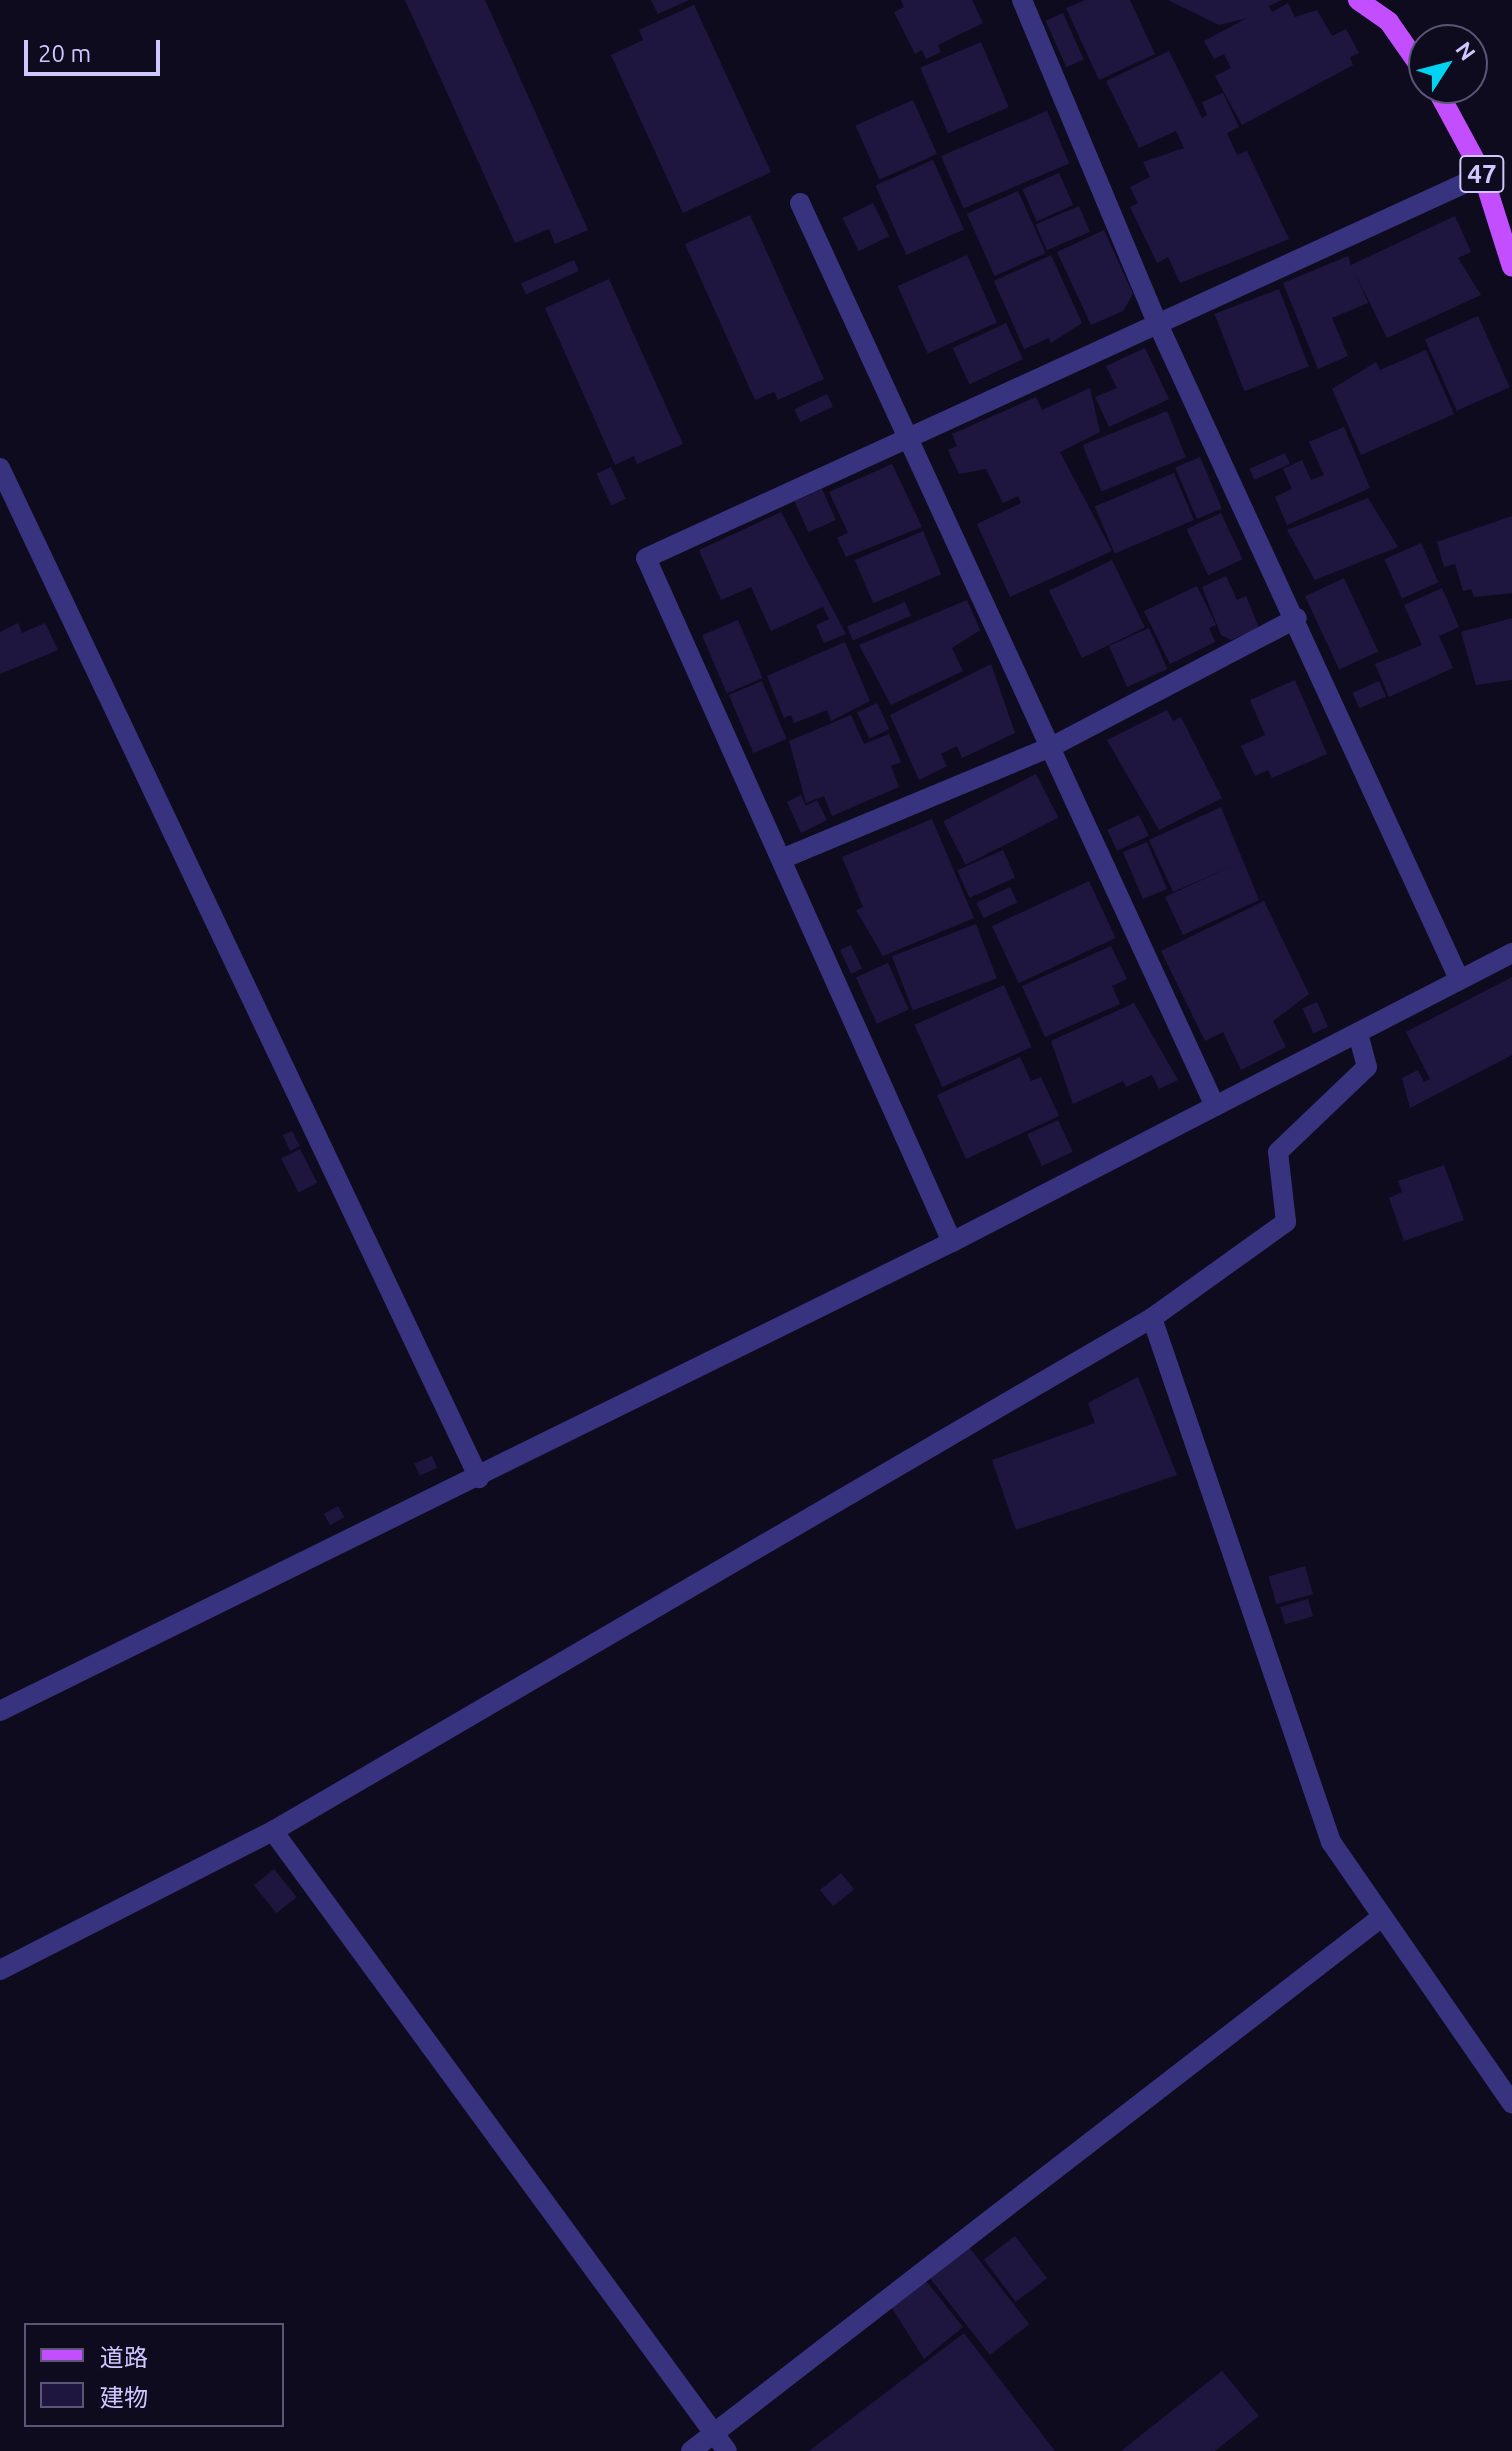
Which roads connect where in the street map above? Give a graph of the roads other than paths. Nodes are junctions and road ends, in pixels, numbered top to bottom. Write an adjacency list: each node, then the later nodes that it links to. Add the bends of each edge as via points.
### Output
1 (1022, 0): 8 (street)
2 (1358, 0): 3 (main road, via 1389,22)
3 (1408, 49)
4 (1445, 104): 5 (main road, 47)
5 (1483, 175): 7 (main road, 47); 8 (street)
6 (800, 203): 9 (street)
7 (1512, 267)
8 (1157, 322): 9 (street); 11 (street)
9 (913, 437): 12 (street); 13 (street, via 646,558)
10 (0, 468): 20 (street)
11 (1297, 618): 12 (street); 15 (street)
12 (1055, 745): 13 (street); 17 (street)
13 (784, 858): 18 (street)
14 (1512, 953): 15 (street)
15 (1459, 979): 16 (street)
16 (1359, 1037): 17 (street); 19 (street, via 1367,1067 1278,1152 1286,1222)
17 (1215, 1106): 18 (street)
18 (952, 1242): 20 (street)
19 (1152, 1318): 22 (street); 23 (street, via 1331,1842)
20 (479, 1478): 21 (street)
21 (0, 1711)
22 (273, 1831): 24 (street); 26 (street)
23 (1379, 1919): 25 (street); 26 (street)
24 (0, 1970)
25 (1512, 2103)
26 (714, 2434): 27 (street); 28 (street)
27 (691, 2451)
28 (727, 2451)

